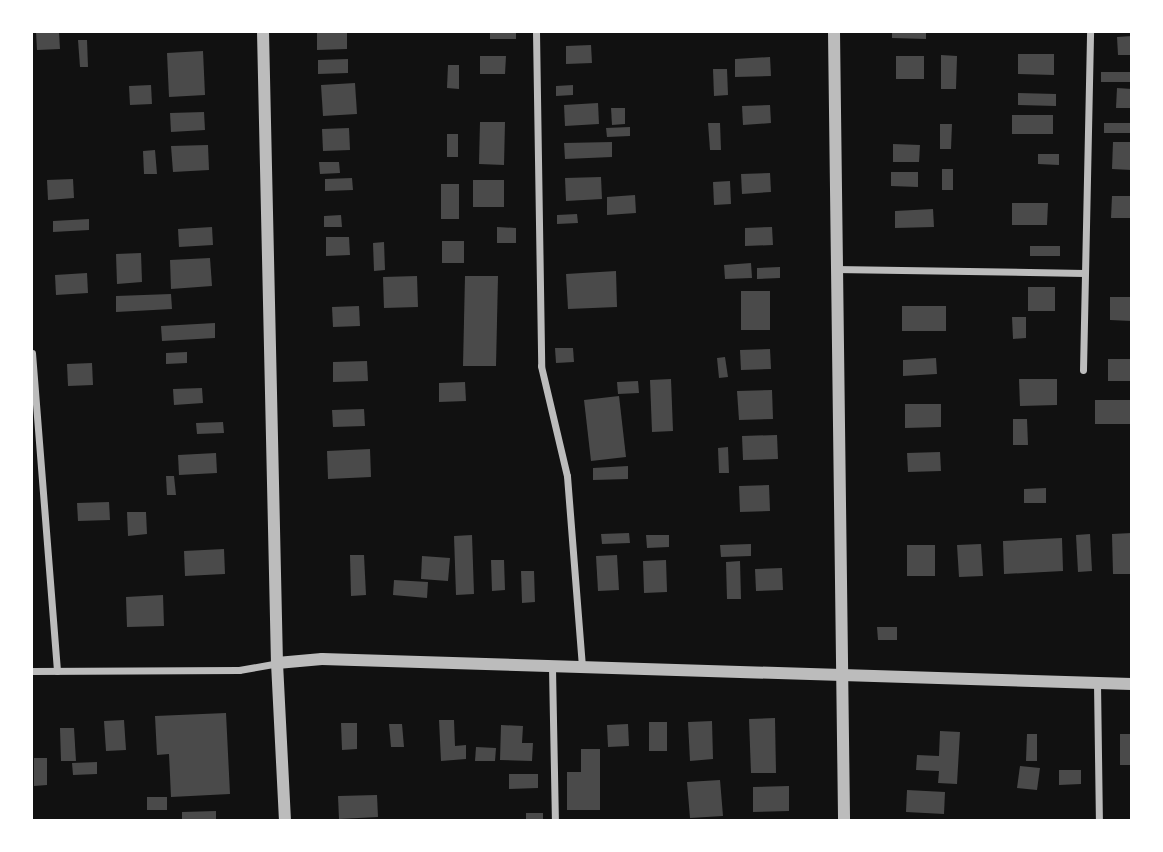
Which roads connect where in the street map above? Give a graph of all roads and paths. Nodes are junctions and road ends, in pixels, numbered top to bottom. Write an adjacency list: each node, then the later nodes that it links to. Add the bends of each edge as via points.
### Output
1 (263, 32): 9 (street)
2 (537, 32): 11 (street, via 541,366 567,476)
3 (834, 32): 5 (street)
4 (1090, 32): 6 (street)
5 (834, 269): 6 (street); 14 (street)
6 (1084, 273): 8 (street)
7 (32, 353): 13 (street)
8 (1083, 370)
9 (277, 663): 10 (street, via 322,659); 13 (street, via 239,670); 17 (street)
10 (552, 668): 11 (street); 18 (street)
11 (582, 669): 14 (street)
12 (32, 671): 13 (street)
13 (57, 671)
14 (843, 676): 15 (street); 19 (street)
15 (1097, 683): 16 (street); 20 (street)
16 (1132, 684)
17 (285, 821)
18 (555, 821)
19 (844, 821)
20 (1099, 821)

